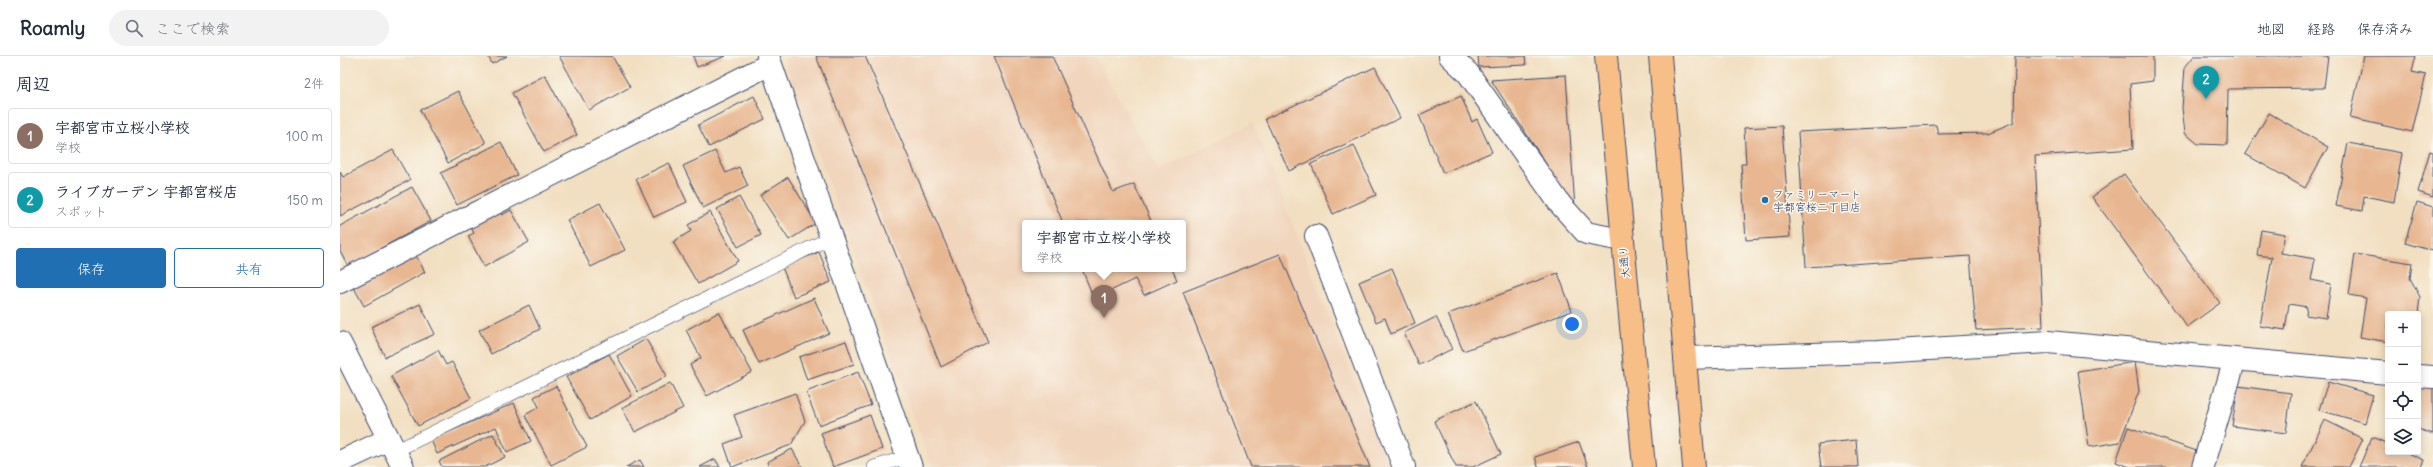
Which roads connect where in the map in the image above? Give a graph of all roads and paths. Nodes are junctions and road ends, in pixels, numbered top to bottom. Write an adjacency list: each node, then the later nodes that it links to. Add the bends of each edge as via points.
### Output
1 (1450, 56): 7 (street, via 1468,73 1560,204 1586,233)
2 (1606, 56): 7 (highway, 大通り)
3 (1660, 56): 10 (highway)
4 (769, 60): 6 (street); 8 (street)
5 (1316, 236): 19 (street)
6 (830, 238): 15 (lane); 17 (street)
7 (1622, 240): 20 (highway, 大通り)
8 (340, 282)
9 (340, 343): 15 (street)
10 (1685, 358): 11 (street, via 1878,352 2048,342); 21 (highway)
11 (2235, 359): 12 (street); 22 (street)
12 (2385, 373)
13 (2421, 376): 14 (street)
14 (2433, 377)
15 (396, 453): 16 (street)
16 (340, 462)
17 (909, 462): 18 (lane)
18 (874, 467)
19 (1404, 467)
20 (1644, 467)
21 (1694, 467)
22 (2202, 467)

